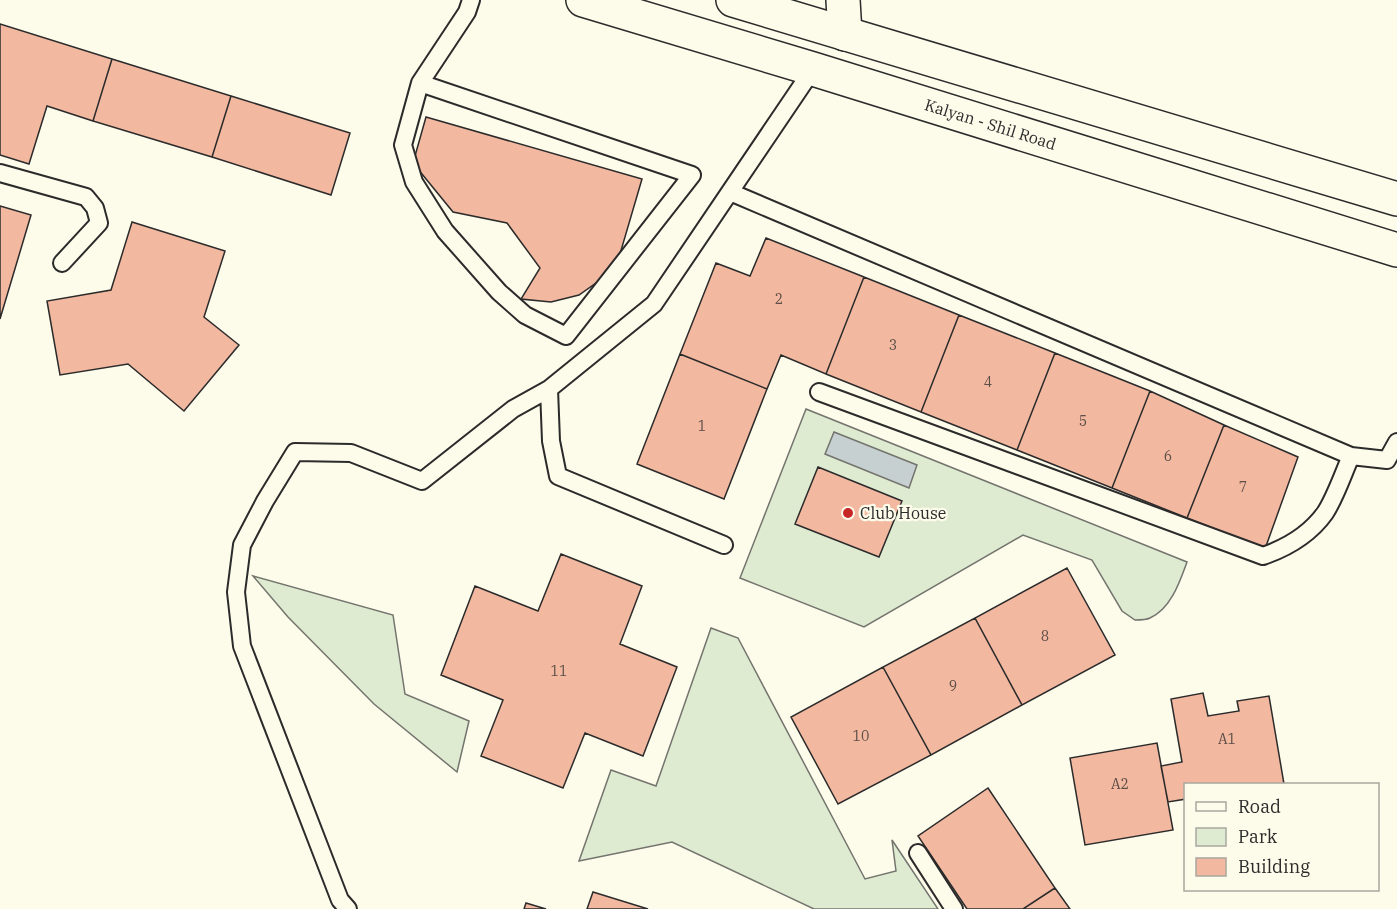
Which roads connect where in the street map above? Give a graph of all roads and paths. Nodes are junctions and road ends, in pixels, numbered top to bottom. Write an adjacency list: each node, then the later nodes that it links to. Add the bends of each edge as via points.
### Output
1 (471, 0): 7 (lane)
2 (583, 0): 6 (main road, Kalyan - Shil Road)
3 (733, 0): 5 (main road)
4 (843, 0): 5 (main road)
5 (845, 34): 10 (main road)
6 (813, 69): 9 (lane); 11 (main road, Kalyan - Shil Road)
7 (420, 83): 7 (lane, via 403,145 414,182 446,231 499,292 525,315 566,336 692,175)
8 (0, 173): 12 (lane, via 86,197 96,208 99,223)
9 (730, 192): 13 (lane, via 654,304); 16 (lane)
10 (1397, 199)
11 (1397, 250)
12 (62, 263)
13 (549, 389): 17 (lane, via 551,441 558,476); 19 (lane, via 513,409 422,481 351,453 295,452 242,545 236,592 242,646 340,900)
14 (819, 392): 16 (lane, via 1263,556 1304,535 1325,513)
15 (1397, 442): 16 (lane, via 1387,460)
16 (1351, 456)
17 (724, 545)
18 (918, 853): 20 (lane)
19 (348, 909)
20 (954, 909)

